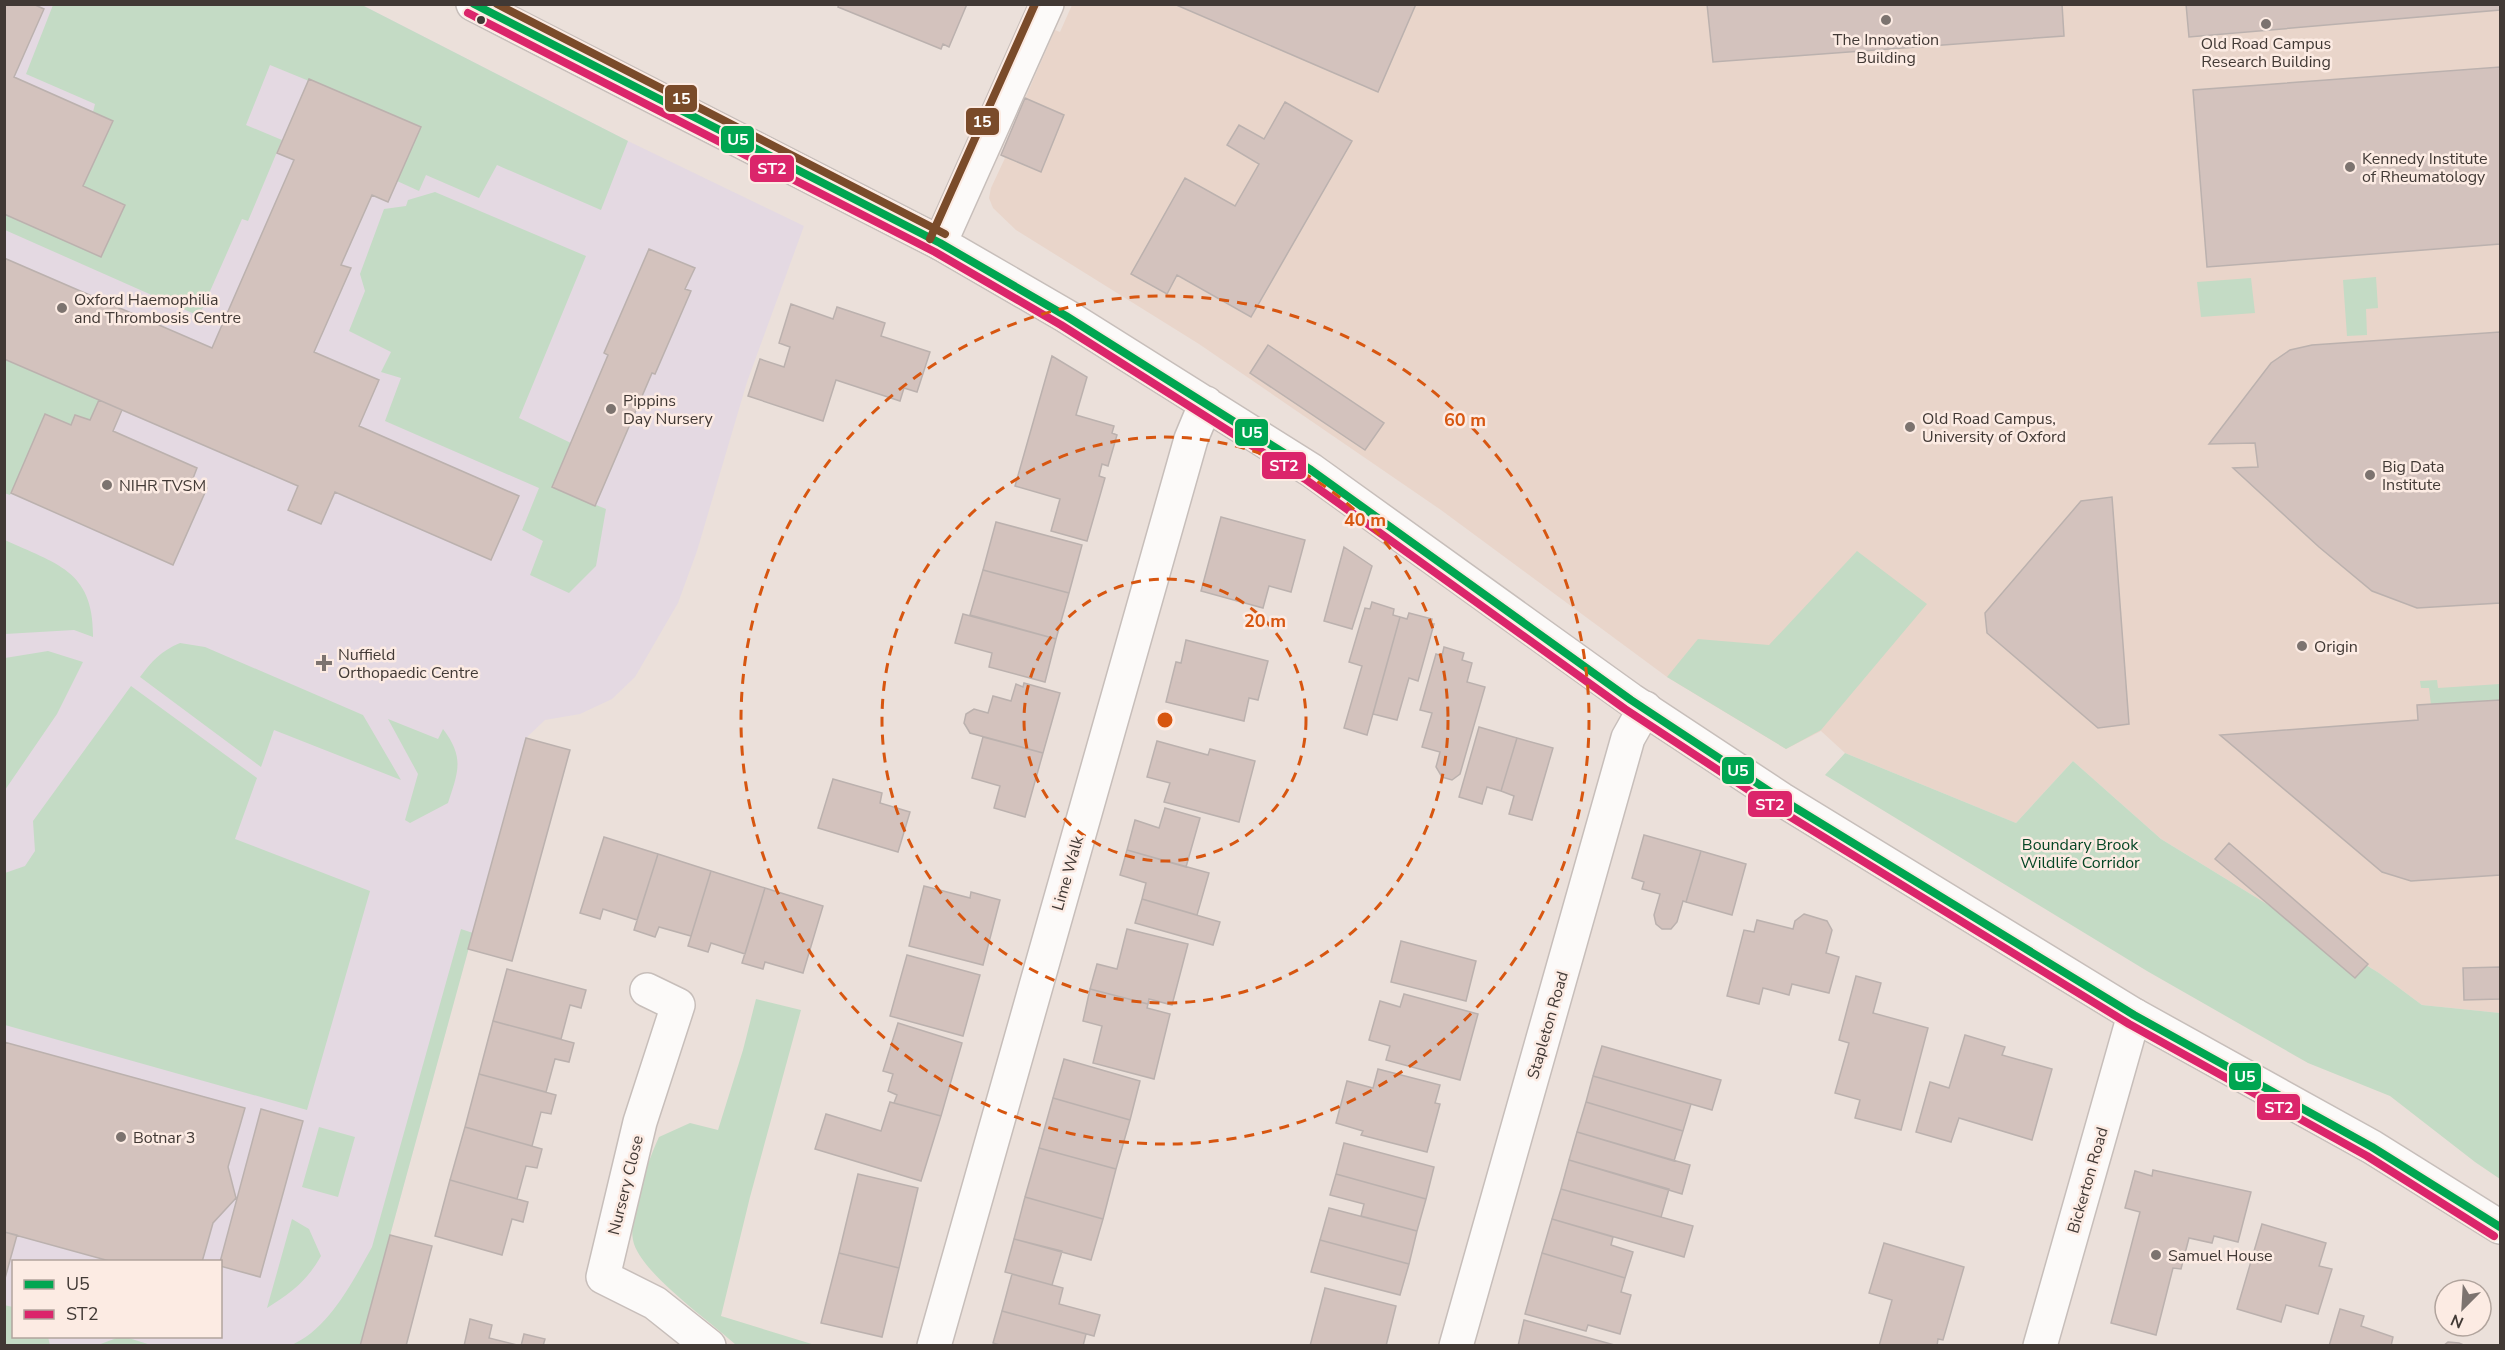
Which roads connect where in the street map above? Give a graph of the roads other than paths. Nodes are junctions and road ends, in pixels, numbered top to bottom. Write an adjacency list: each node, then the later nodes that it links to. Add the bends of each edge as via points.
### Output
1 (473, 4): 3 (street)
2 (1047, 4): 3 (street)
3 (940, 243): 4 (street)
4 (1206, 402): 5 (street, via 1311,470); 10 (street, Lime Walk, via 1187,450)
5 (1645, 708): 7 (street, via 1780,799); 11 (street, Stapleton Road, via 1628,738)
6 (647, 990): 9 (street, Nursery Close, via 678,1005 640,1122 603,1277 655,1303)
7 (2134, 1015): 8 (street, via 2372,1147); 12 (street, Bickerton Road)
8 (2500, 1227)
9 (708, 1346)
10 (934, 1346)
11 (1456, 1346)
12 (2040, 1346)

